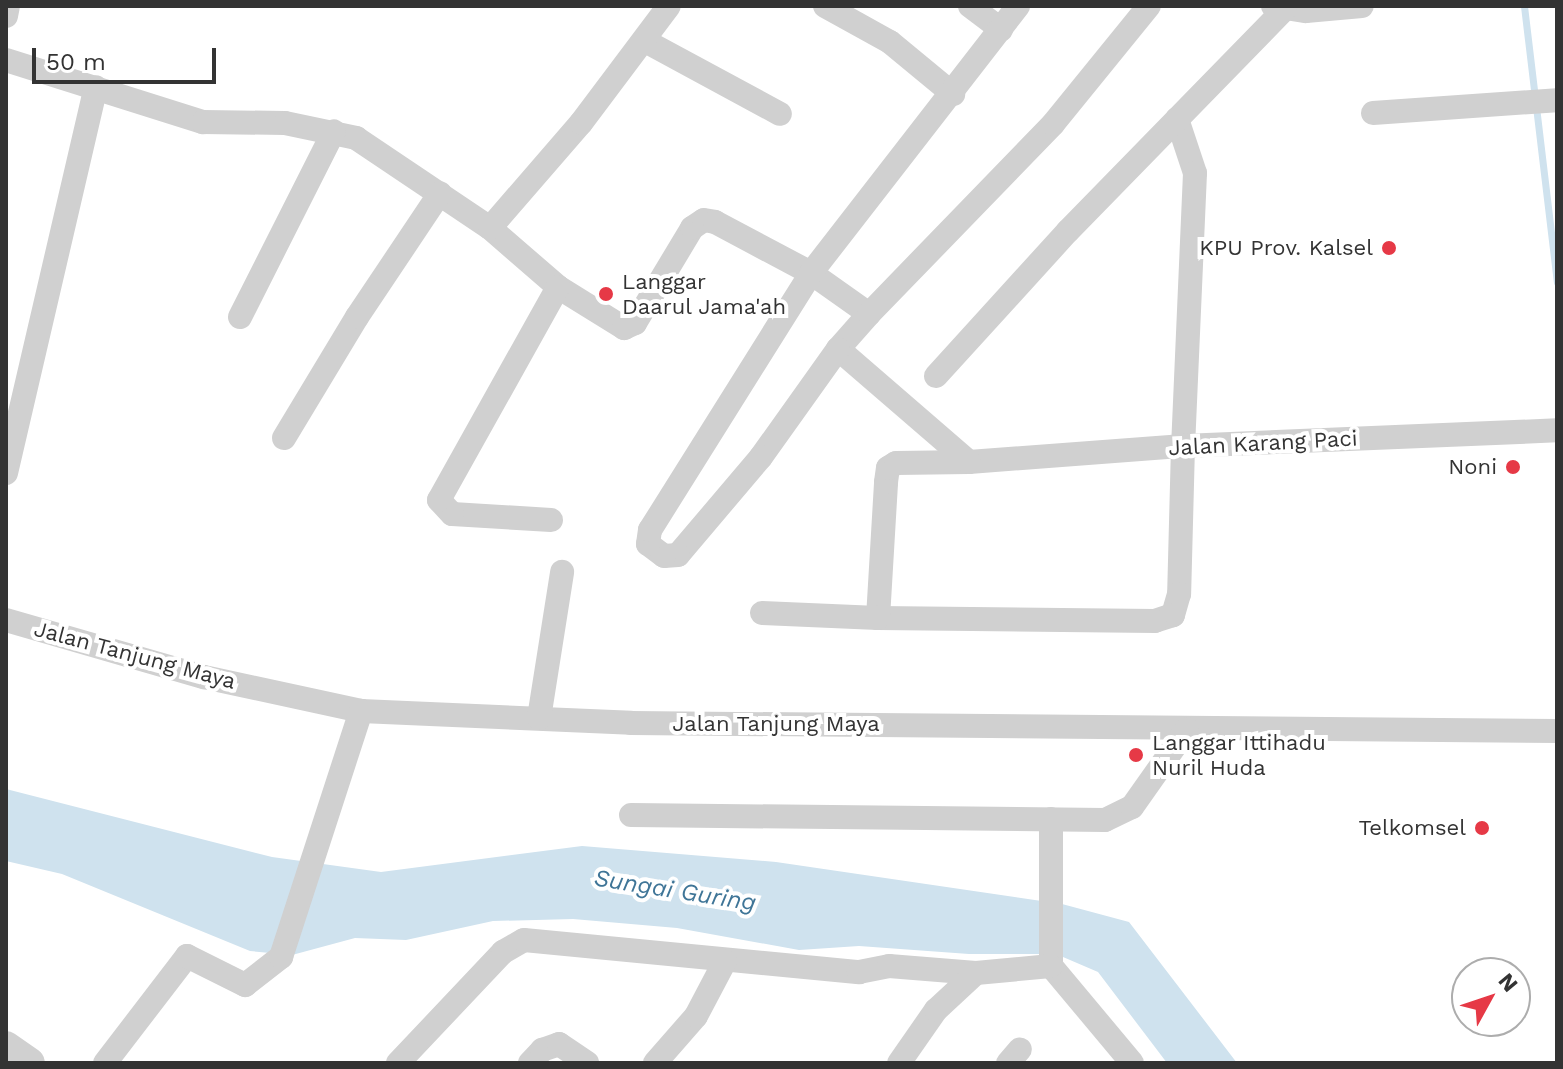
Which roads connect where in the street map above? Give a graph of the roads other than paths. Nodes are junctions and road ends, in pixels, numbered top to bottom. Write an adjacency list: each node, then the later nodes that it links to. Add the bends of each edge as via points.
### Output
1 (8, 6): 9 (street)
2 (669, 6): 11 (street)
3 (825, 6): 14 (street, via 890,42)
4 (970, 6): 10 (street)
5 (1018, 6): 10 (street)
6 (1149, 6): 24 (street, via 1053,124)
7 (1362, 6): 8 (street)
8 (1279, 8): 18 (street)
9 (6, 16)
10 (1001, 29): 14 (street)
11 (647, 42): 17 (street); 21 (street)
12 (6, 60): 13 (street)
13 (96, 87): 19 (street, via 213,124 285,123); 32 (street)
14 (953, 94): 22 (street)
15 (1557, 100): 16 (street)
16 (1373, 113)
17 (780, 114)
18 (1177, 119): 27 (street); 30 (street, via 1195,173)
19 (334, 131): 20 (street, via 370,145); 25 (street)
20 (440, 193): 21 (street); 29 (street)
21 (490, 228): 23 (street)
22 (811, 273): 23 (street, via 708,220 692,228 632,326 615,324); 24 (street); 26 (street, via 650,530 650,547 664,556 678,555 761,457)
23 (558, 287): 33 (street, via 439,500 452,514)
24 (869, 314): 26 (street)
25 (240, 317)
26 (838, 349): 31 (street)
27 (936, 376)
28 (1557, 430): 30 (street, Jalan Karang Paci)
29 (284, 438)
30 (1183, 446): 31 (street, Jalan Karang Paci); 36 (street, via 1179,594 1167,620)
31 (969, 462): 36 (street, Jalan Karang Paci, via 896,463 888,468)
32 (6, 473)
33 (551, 520)
34 (562, 572): 39 (street)
35 (762, 613): 36 (street)
36 (878, 618)
37 (6, 620): 38 (street, Jalan Tanjung Maya, via 204,677)
38 (361, 711): 39 (street, Jalan Tanjung Maya); 49 (street, via 281,957 245,985 187,956)
39 (539, 718): 40 (street, Jalan Tanjung Maya)
40 (1187, 729): 41 (street, Jalan Tanjung Maya); 43 (street, via 1124,813 1105,820)
41 (1557, 731)
42 (631, 815): 43 (street)
43 (1051, 819): 44 (street)
44 (1052, 959): 46 (street); 55 (street)
45 (725, 961): 46 (street, via 859,972 889,966); 50 (street, via 603,944 515,942); 53 (street, via 696,1016)
46 (976, 973): 54 (street, via 936,1010)
47 (6, 1046): 48 (street)
48 (30, 1063)
49 (105, 1063)
50 (398, 1063)
51 (530, 1063): 52 (street, via 542,1050 559,1044)
52 (587, 1063)
53 (655, 1063)
54 (899, 1063)
55 (1132, 1063)

